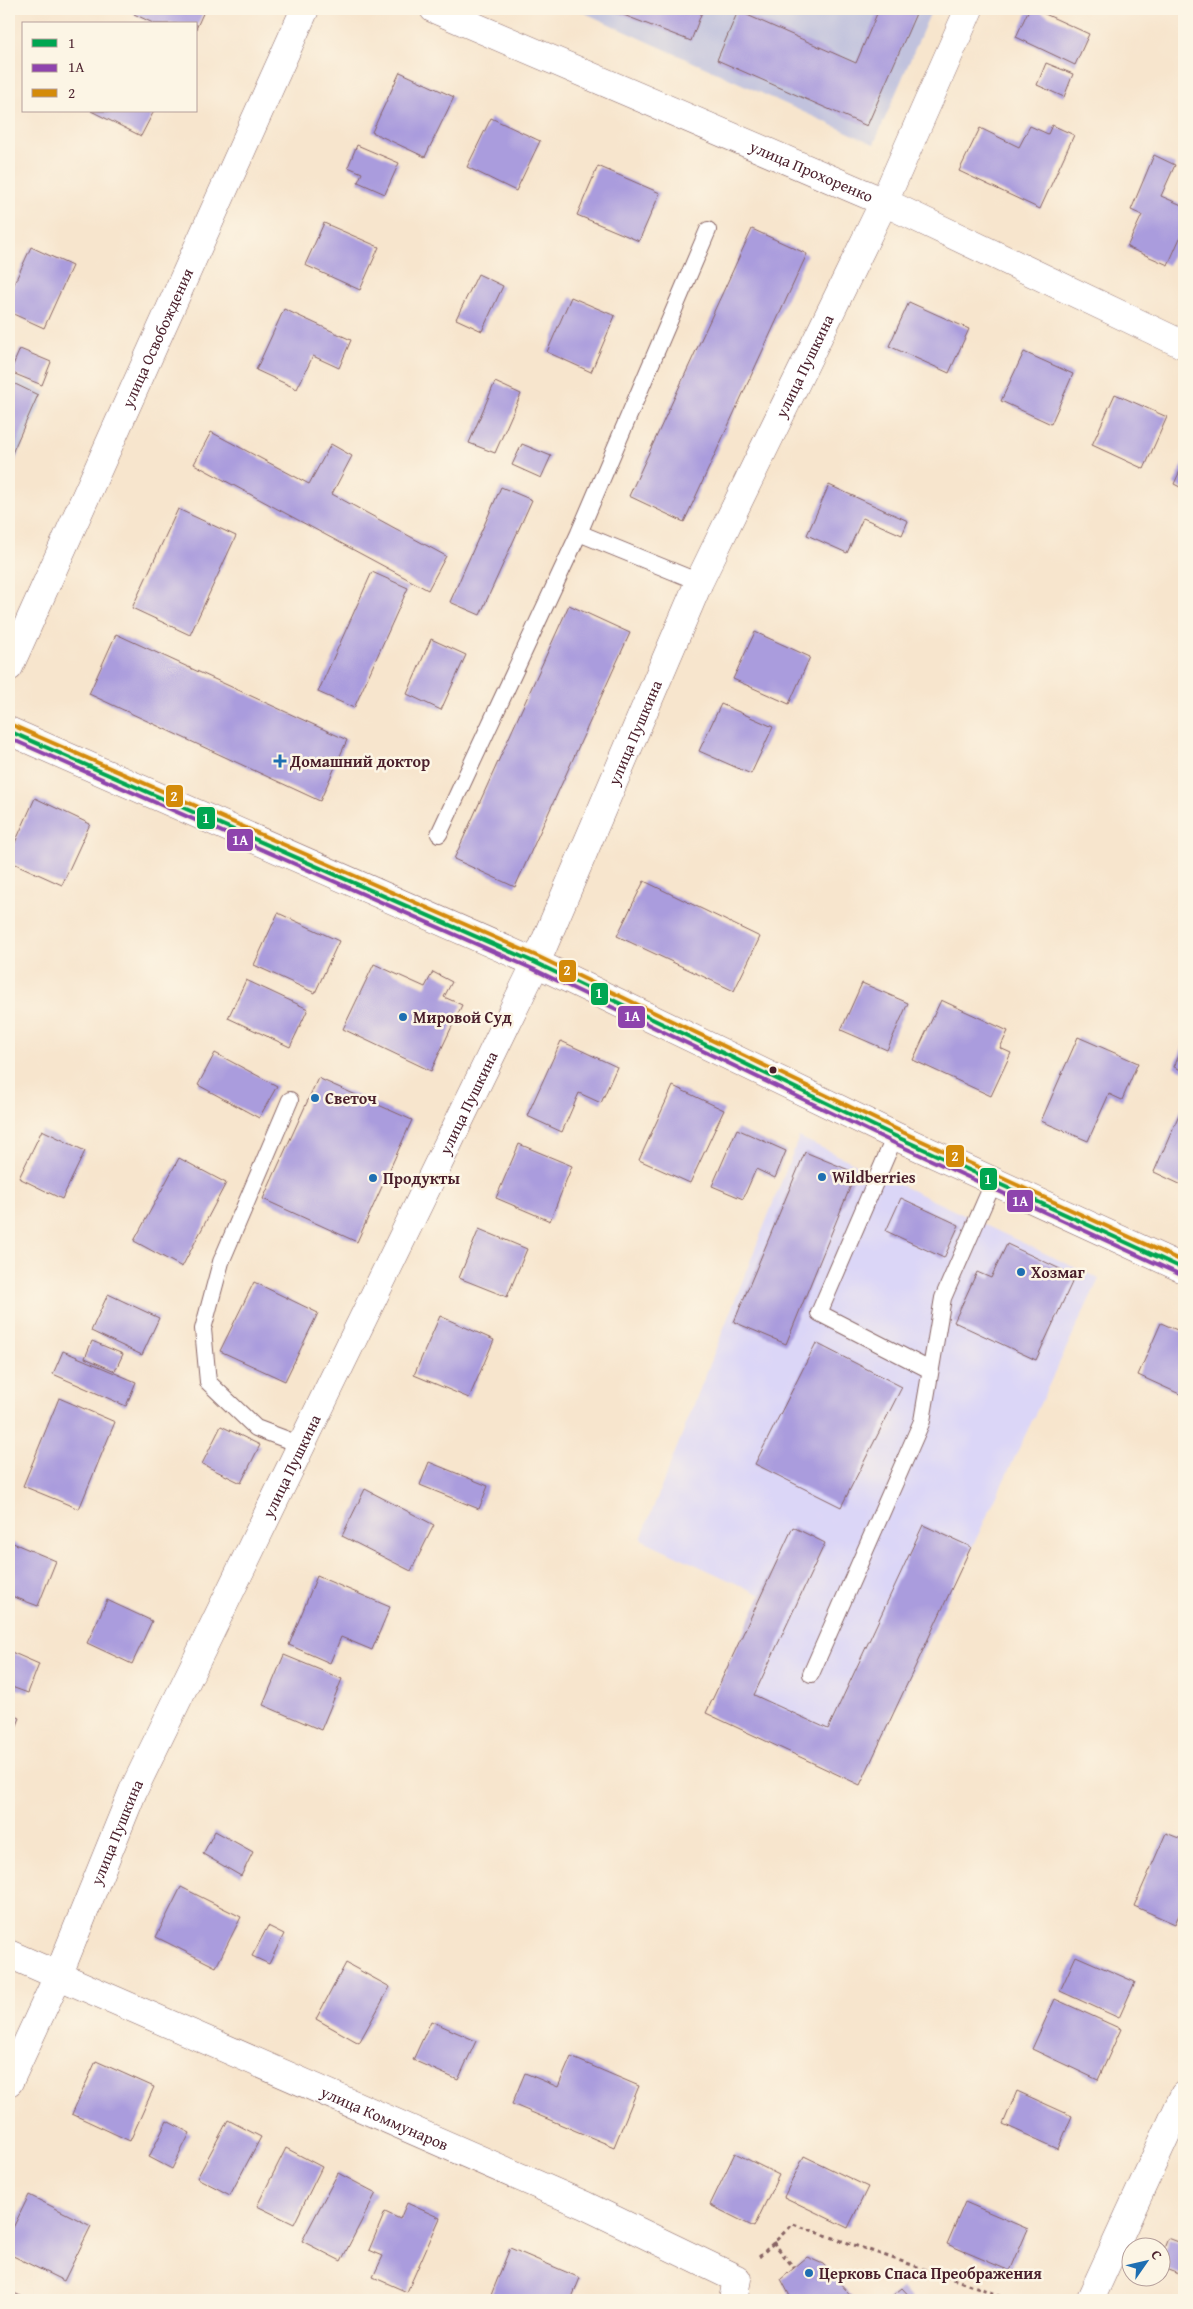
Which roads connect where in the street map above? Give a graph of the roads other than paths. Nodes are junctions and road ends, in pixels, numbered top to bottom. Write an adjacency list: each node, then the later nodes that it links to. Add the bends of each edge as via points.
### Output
1 (305, 9): 9 (street, улица Освобождения)
2 (434, 9): 4 (street, улица Прохоренко)
3 (969, 9): 4 (street, улица Пушкина)
4 (884, 202): 6 (street, улица Прохоренко); 8 (street, улица Пушкина)
5 (708, 230): 7 (lane)
6 (1184, 345)
7 (579, 533): 8 (lane); 11 (lane)
8 (699, 582): 12 (street, улица Пушкина)
9 (9, 667)
10 (9, 731): 12 (street)
11 (439, 834)
12 (536, 963): 14 (street); 18 (street, улица Пушкина)
13 (290, 1100): 18 (lane, via 221,1262 203,1329 208,1382 256,1428)
14 (895, 1136): 15 (street); 17 (lane, via 818,1313)
15 (994, 1182): 16 (street); 17 (lane, via 943,1298)
16 (1184, 1269)
17 (930, 1370): 19 (lane, via 922,1421)
18 (301, 1445): 21 (street, улица Пушкина, via 133,1791)
19 (811, 1674)
20 (9, 1954): 21 (street, улица Коммунаров)
21 (58, 1976): 22 (street, улица Пушкина); 24 (street, улица Коммунаров, via 584,2205)
22 (9, 2082)
23 (1184, 2095): 25 (street)
24 (735, 2290)
25 (1090, 2300)

